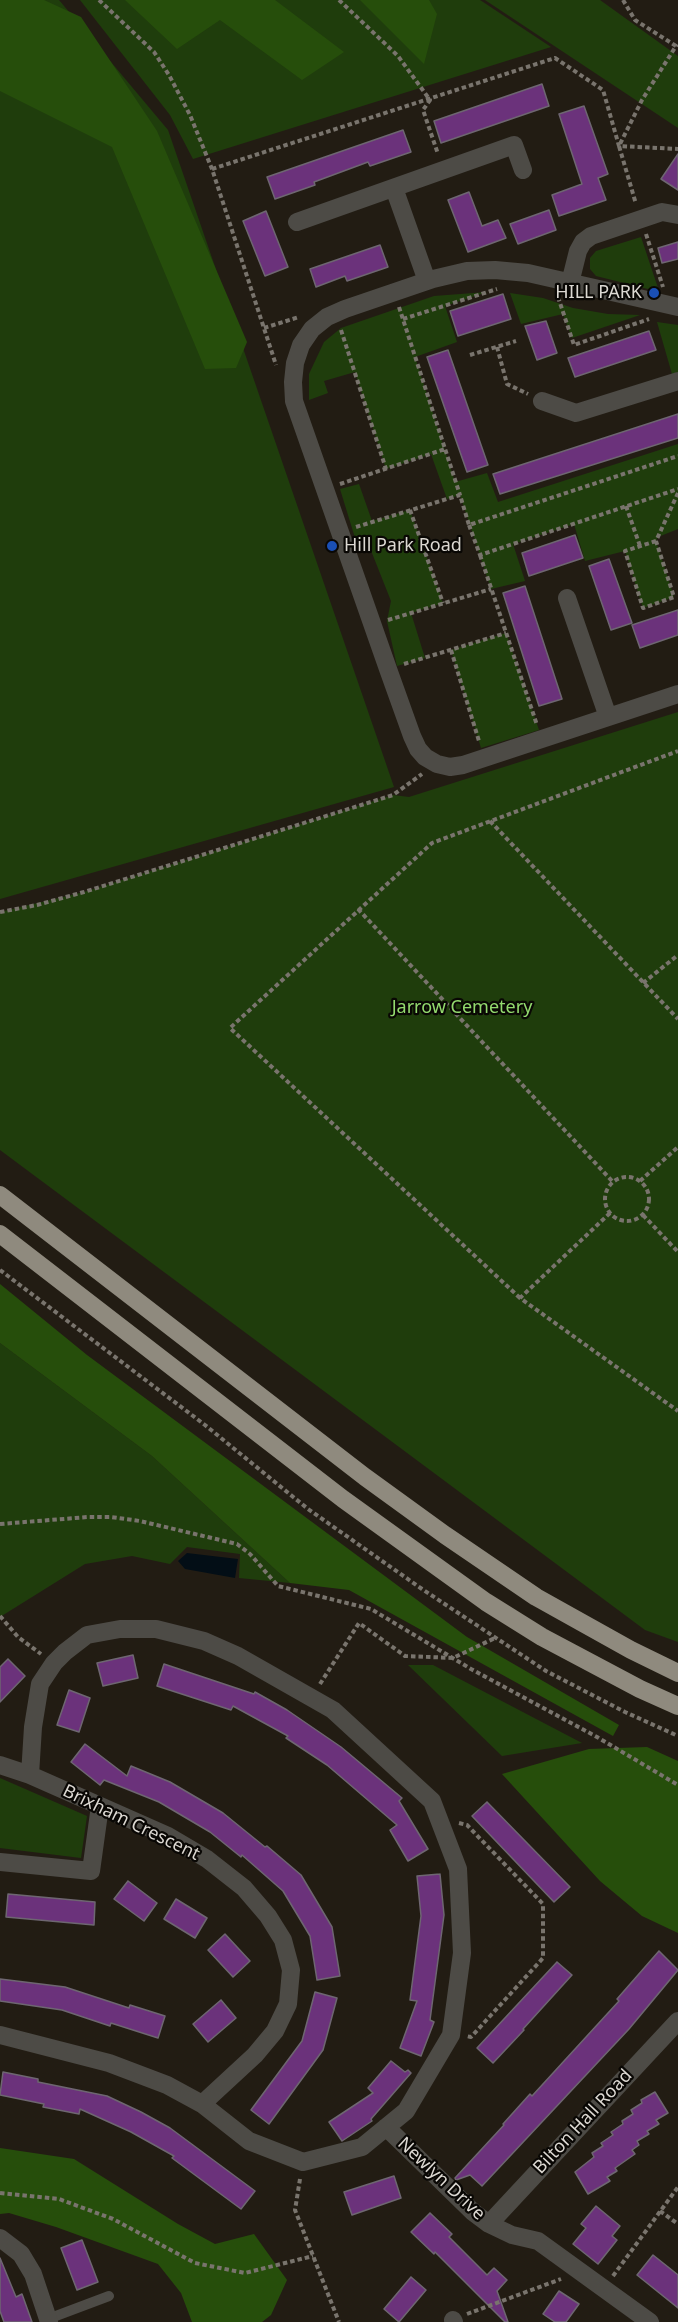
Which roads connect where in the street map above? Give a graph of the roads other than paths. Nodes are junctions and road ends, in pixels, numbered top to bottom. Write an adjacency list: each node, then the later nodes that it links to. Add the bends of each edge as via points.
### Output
1 (523, 170): 2 (street, via 514,146)
2 (394, 188): 4 (street); 5 (street)
3 (678, 215): 6 (street, via 662,212 591,236 578,251)
4 (297, 222)
5 (427, 281): 6 (street, via 467,271 495,270); 12 (street, via 336,313 312,329 295,363 293,382 294,401 417,749 437,764 450,767)
6 (570, 282): 7 (street)
7 (668, 310)
8 (678, 381): 9 (street, via 576,413)
9 (542, 401)
10 (567, 597): 12 (street)
11 (678, 694): 12 (street)
12 (608, 717)
13 (0, 1195): 15 (highway, via 365,1478 536,1597)
14 (0, 1234): 16 (highway, via 343,1499 486,1602 542,1636)
15 (678, 1673)
16 (678, 1706)
17 (0, 1765): 18 (street, Brixham Crescent)
18 (30, 1775): 19 (street, Brixham Crescent); 24 (street, via 40,1684 54,1663 87,1635 120,1629 156,1629 204,1641 238,1656 333,1710 432,1802 458,1869 462,1953 451,2035 406,2111)
19 (100, 1806): 20 (street, via 91,1871); 23 (street, Brixham Crescent, via 168,1836 207,1859 244,1888 283,1940 291,1970 288,2004 275,2031)
20 (0, 1862)
21 (678, 2021): 25 (street, Bilton Hall Road)
22 (0, 2035): 23 (street, via 109,2063 167,2085)
23 (202, 2104): 24 (street, via 249,2141 303,2162 362,2146)
24 (386, 2127): 25 (street, Newlyn Drive)
25 (489, 2224): 29 (street, Newlyn Drive, via 538,2241)
26 (0, 2238): 28 (street, via 21,2254 33,2274)
27 (109, 2296): 28 (lane)
28 (48, 2321)
29 (650, 2322)

